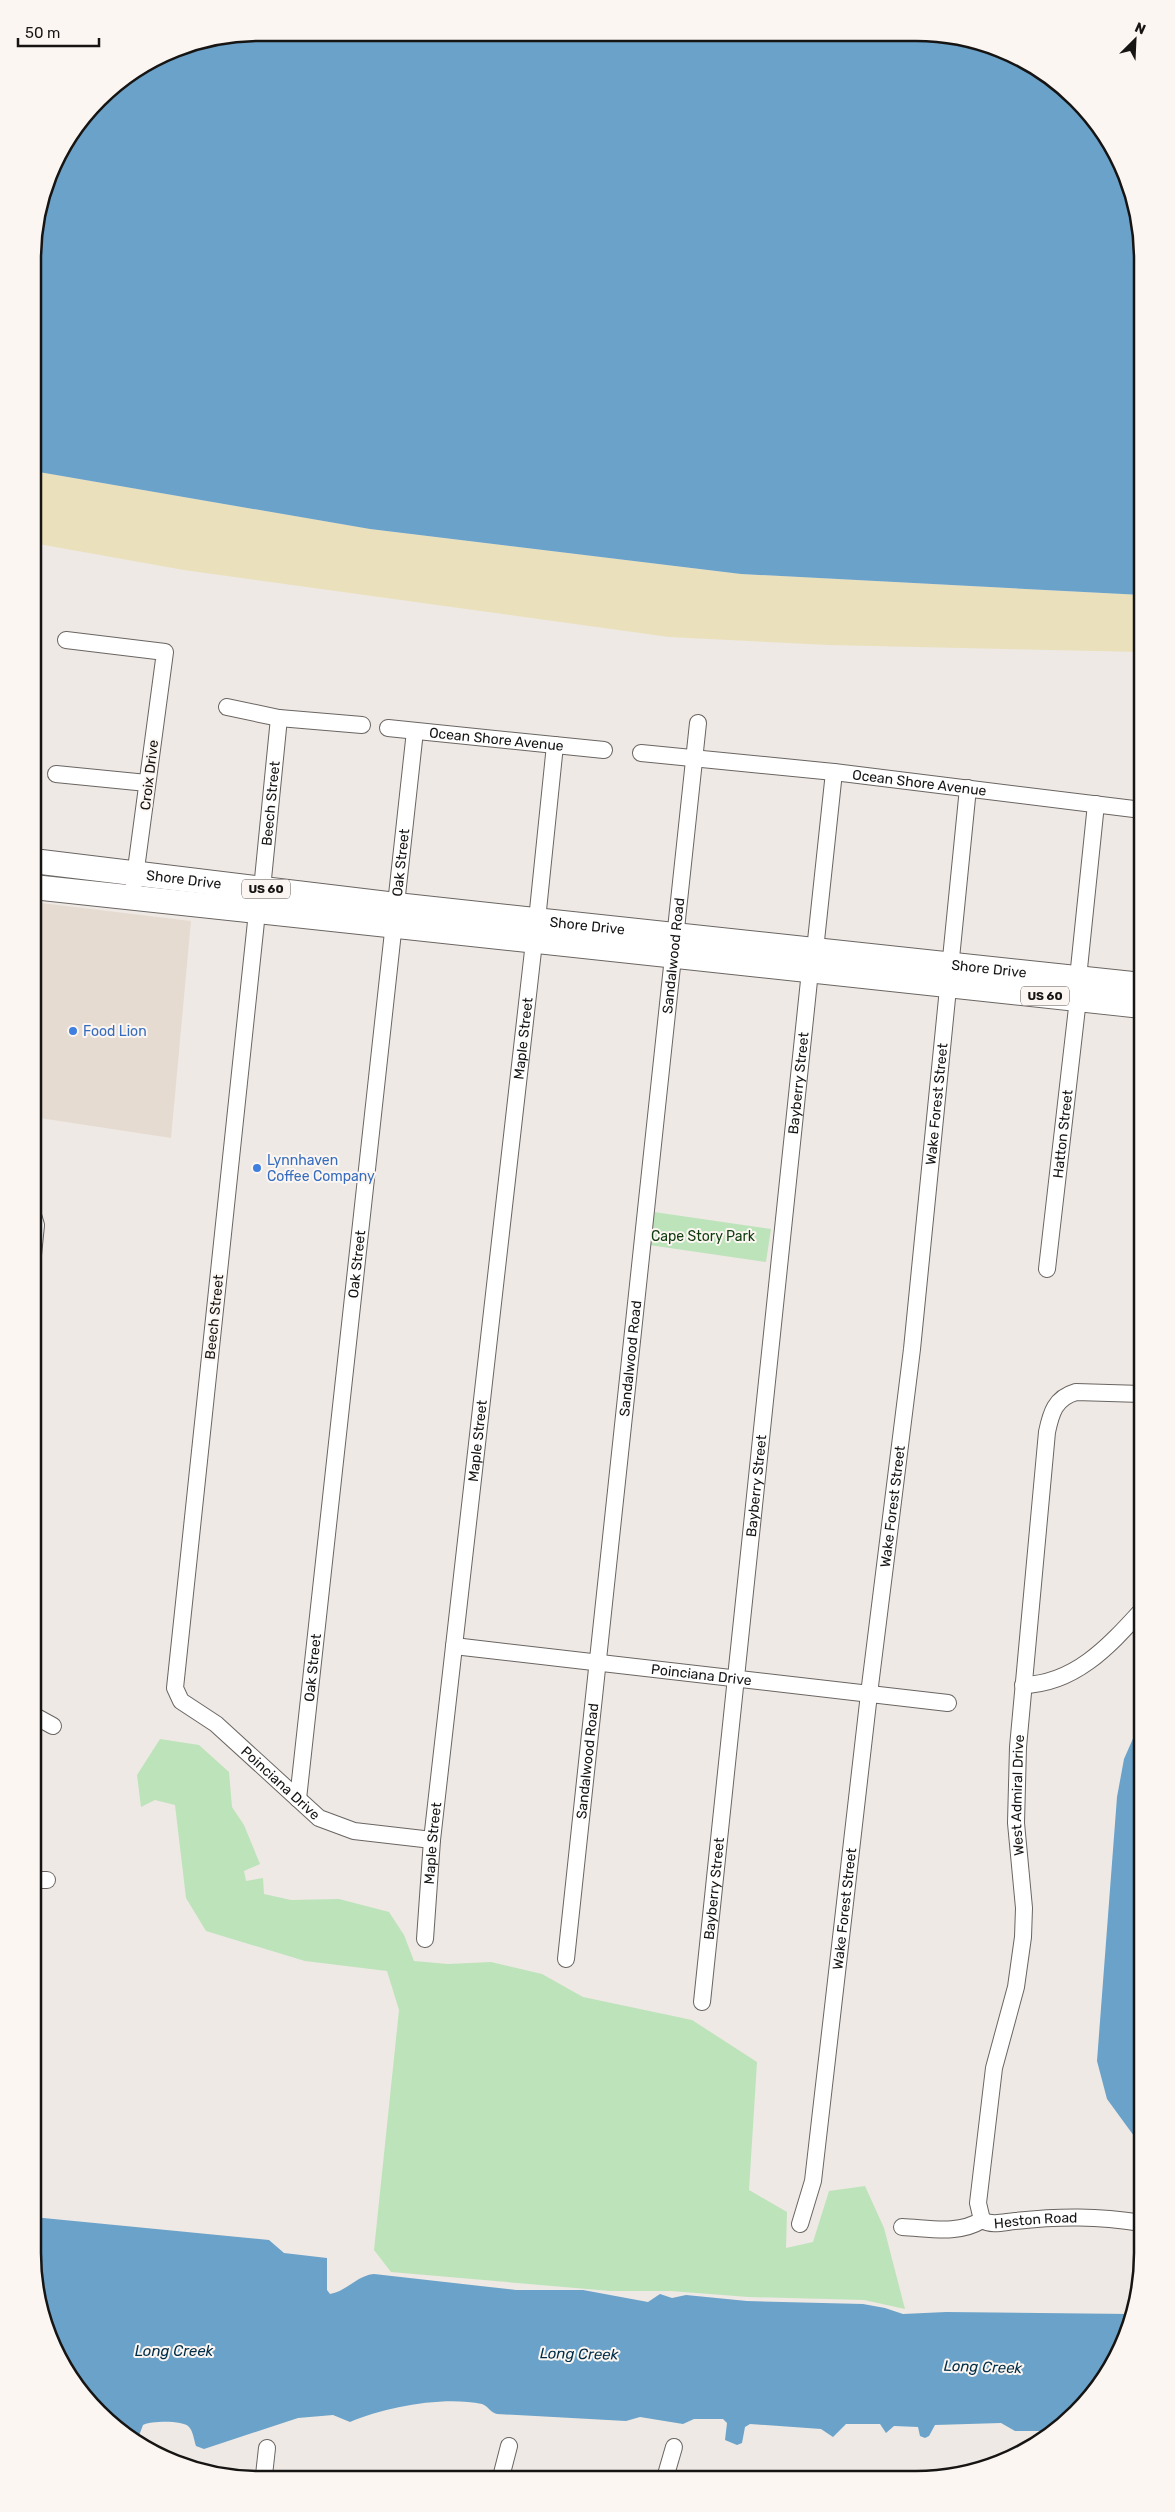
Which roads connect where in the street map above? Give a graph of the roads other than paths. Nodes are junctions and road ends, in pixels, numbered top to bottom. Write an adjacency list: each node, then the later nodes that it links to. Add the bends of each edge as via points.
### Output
1 (66, 640): 14 (street, Croix Drive, via 165,652)
2 (227, 707): 3 (street)
3 (279, 718): 5 (street); 21 (street, Beech Street)
4 (698, 723): 11 (street)
5 (362, 725)
6 (388, 728): 7 (street, Ocean Shore Avenue)
7 (415, 731): 8 (street, Ocean Shore Avenue); 24 (street, Oak Street)
8 (555, 745): 9 (street, Ocean Shore Avenue); 25 (street, Maple Street)
9 (604, 750)
10 (641, 753): 11 (street, Ocean Shore Avenue)
11 (695, 759): 12 (street, Ocean Shore Avenue); 26 (street, Sandalwood Road)
12 (834, 772): 15 (street, Ocean Shore Avenue); 27 (street, Bayberry Street)
13 (56, 774): 14 (street)
14 (147, 783): 19 (street, Croix Drive)
15 (968, 788): 16 (street, Ocean Shore Avenue); 28 (street, Wake Forest Street)
16 (1096, 804): 17 (street, Ocean Shore Avenue); 30 (street, Hatton Street)
17 (1134, 809)
18 (41, 862): 19 (highway, Shore Drive / US 60)
19 (136, 873): 21 (highway, Shore Drive / US 60); 22 (street, Croix Drive)
20 (41, 888): 22 (highway, Shore Drive / US 60)
21 (262, 889): 24 (highway, Shore Drive / US 60)
22 (132, 898): 23 (highway, Shore Drive / US 60)
23 (257, 912): 24 (highway, Shore Drive / US 60); 41 (street, Beech Street, via 176,1666 177,1696)
24 (395, 916): 25 (highway, Shore Drive / US 60); 44 (street, Oak Street)
25 (535, 931): 26 (highway, Shore Drive / US 60); 35 (street, Maple Street)
26 (675, 946): 27 (highway, Shore Drive / US 60); 36 (street, Sandalwood Road)
27 (812, 961): 28 (highway, Shore Drive / US 60); 37 (street, Bayberry Street)
28 (948, 975): 30 (highway, Shore Drive / US 60); 39 (street, Wake Forest Street, via 912,1350)
29 (1134, 986): 30 (highway, Shore Drive / US 60)
30 (1078, 989): 31 (highway, Shore Drive / US 60); 32 (street, Hatton Street)
31 (1134, 1004)
32 (1047, 1269)
33 (1134, 1394): 38 (street, West Admiral Drive, via 1076,1392 1060,1399 1051,1415)
34 (1134, 1618): 38 (street, via 1102,1651 1076,1671 1049,1683)
35 (454, 1646): 36 (street, Poinciana Drive); 45 (street, Maple Street)
36 (598, 1663): 37 (street, Poinciana Drive); 47 (street, Sandalwood Road)
37 (736, 1679): 39 (street, Poinciana Drive); 48 (street, Bayberry Street)
38 (1024, 1685): 49 (street, West Admiral Drive, via 1016,1800 1023,1937 1016,1987 994,2068 978,2203)
39 (869, 1694): 40 (street, Poinciana Drive); 51 (street, Wake Forest Street, via 813,2181)
40 (948, 1703)
41 (198, 1712): 44 (street, Poinciana Drive, via 216,1724)
42 (41, 1719): 43 (street)
43 (53, 1726)
44 (298, 1799): 45 (street, Poinciana Drive, via 319,1818 344,1829)
45 (432, 1840): 46 (street, Maple Street)
46 (425, 1939)
47 (566, 1959)
48 (702, 2002)
49 (982, 2220): 50 (street, Heston Road, via 999,2223 1083,2216); 52 (street, Heston Road, via 953,2230)
50 (1134, 2222)
51 (800, 2224)
52 (902, 2227)
53 (509, 2446): 57 (street)
54 (674, 2447): 58 (street)
55 (267, 2448): 56 (street)
56 (265, 2471)
57 (503, 2471)
58 (667, 2471)

